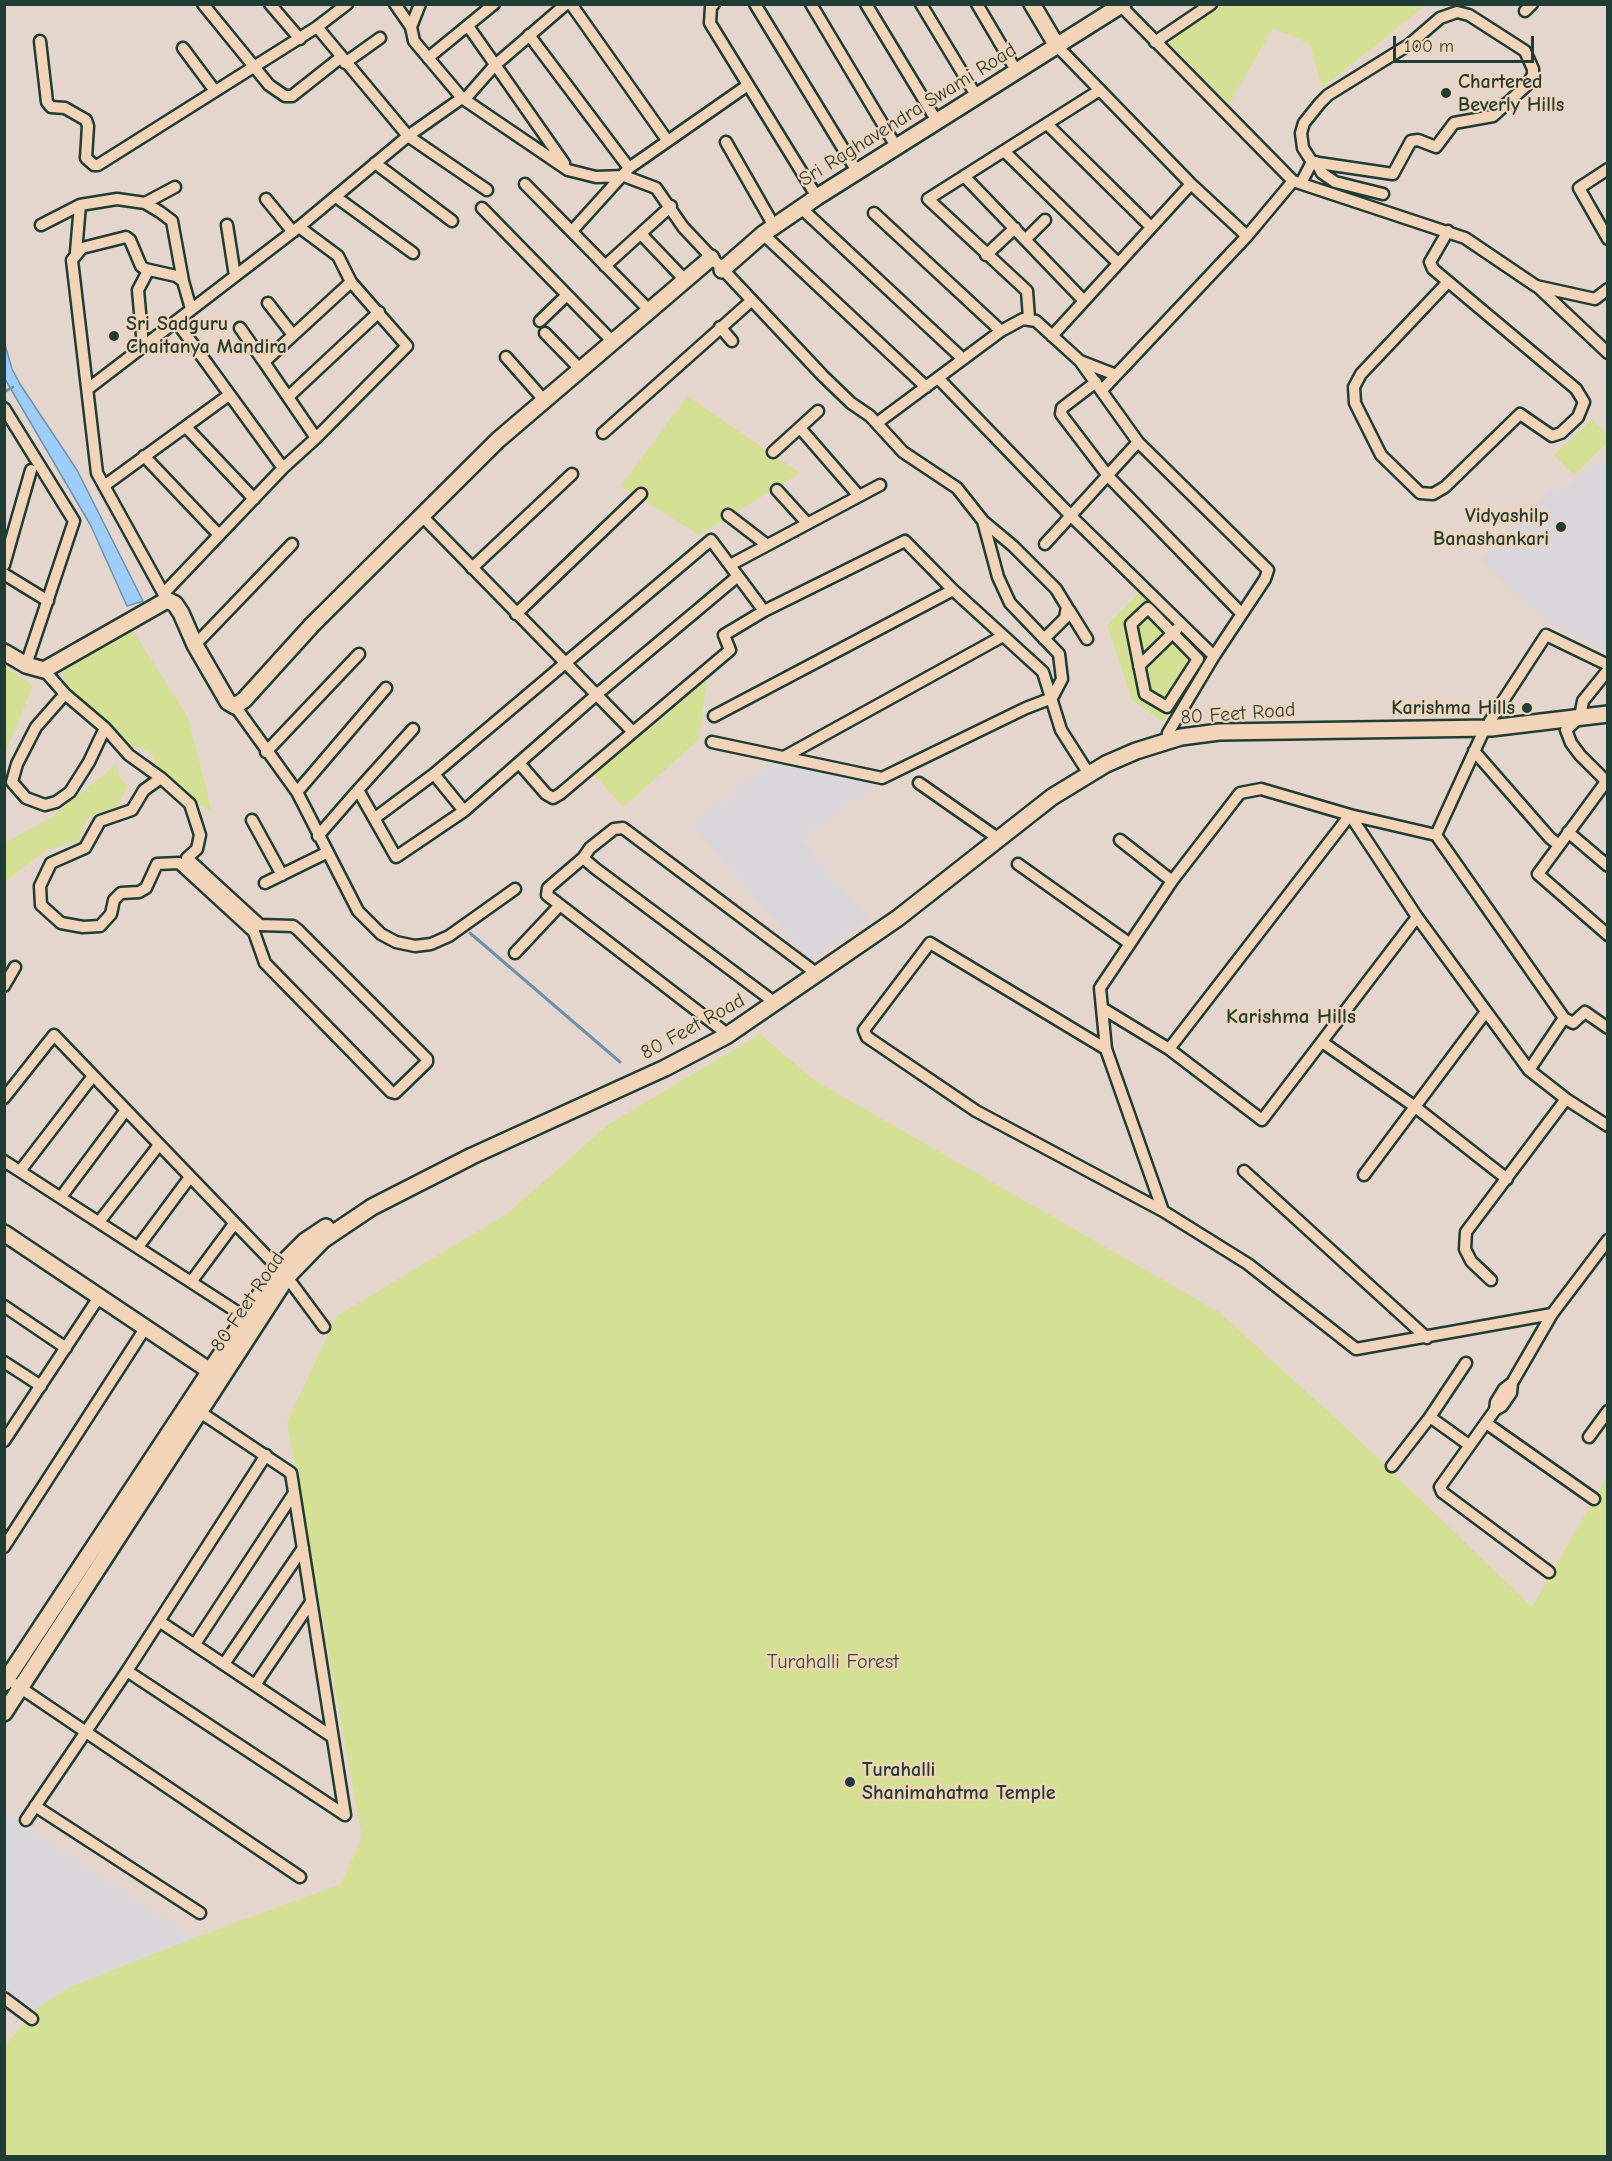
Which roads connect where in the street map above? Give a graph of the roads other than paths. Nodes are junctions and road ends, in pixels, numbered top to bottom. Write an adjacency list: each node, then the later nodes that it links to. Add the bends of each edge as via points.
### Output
1 (203, 4): 30 (street)
2 (270, 4): 23 (street)
3 (347, 4): 19 (street)
4 (395, 4): 20 (street)
5 (420, 4): 20 (street)
6 (494, 4): 18 (street)
7 (566, 4): 21 (street)
8 (572, 4): 41 (street)
9 (714, 4): 33 (street, via 710,23)
10 (755, 4): 50 (street)
11 (811, 4): 43 (street)
12 (866, 4): 38 (street)
13 (921, 4): 36 (street)
14 (977, 4): 32 (street)
15 (1032, 4): 26 (main road)
16 (1211, 4): 25 (street)
17 (1122, 5): 25 (street); 26 (main road, Sri Raghavendra Swami Road)
18 (468, 26): 28 (street); 31 (street)
19 (317, 27): 23 (street); 29 (street)
20 (411, 27): 28 (street, via 414,41)
21 (529, 35): 31 (street); 49 (street)
22 (380, 38): 29 (street)
23 (300, 39): 30 (street)
24 (40, 41): 35 (street, via 47,102 86,120 86,158 94,165)
25 (1155, 42): 52 (street)
26 (1057, 46): 32 (main road, Sri Raghavendra Swami Road); 34 (street)
27 (183, 48): 35 (street)
28 (428, 58): 37 (street)
29 (343, 60): 30 (street, via 289,97 269,85); 40 (street)
30 (256, 66): 35 (street)
31 (494, 66): 37 (street); 48 (street)
32 (1017, 72): 36 (main road, Sri Raghavendra Swami Road)
33 (748, 85): 41 (street); 59 (street)
34 (1100, 90): 39 (street); 53 (street)
35 (215, 91)
36 (977, 97): 38 (main road, Sri Raghavendra Swami Road)
37 (463, 99): 40 (street); 48 (street)
38 (938, 123): 43 (main road, Sri Raghavendra Swami Road)
39 (1048, 125): 44 (street); 71 (street)
40 (408, 136): 46 (street); 56 (street)
41 (667, 140): 49 (street)
42 (726, 142): 74 (street)
43 (897, 148): 50 (main road, Sri Raghavendra Swami Road)
44 (1005, 152): 51 (street); 85 (street)
45 (1314, 162): 45 (street, via 1393,174 1411,141 1436,147 1454,123 1493,116 1526,86 1533,69 1525,51 1469,15 1445,15 1396,54 1328,94 1312,111 1304,123 1301,143); 52 (street); 57 (street, via 1335,182)
46 (375, 163): 58 (street); 68 (street)
47 (1608, 169): 80 (street, via 1579,188)
48 (568, 170): 49 (street, via 596,177)
49 (626, 172): 63 (street, via 656,188); 75 (street)
50 (858, 173): 59 (main road, Sri Raghavendra Swami Road)
51 (964, 176): 72 (street); 83 (street, via 928,199)
52 (1297, 182): 76 (street); 78 (street)
53 (1191, 183): 71 (street); 78 (street)
54 (525, 184): 75 (street)
55 (175, 188): 61 (street)
56 (487, 190)
57 (1383, 194)
58 (336, 197): 73 (street); 82 (street)
59 (817, 197): 65 (main road, Sri Raghavendra Swami Road)
60 (266, 199): 73 (street)
61 (145, 203): 62 (street, via 117,199); 91 (street, via 172,221)
62 (80, 205): 69 (street); 81 (street)
63 (671, 206): 77 (street); 84 (street, via 683,227)
64 (482, 208): 96 (street)
65 (801, 208): 74 (main road, Sri Raghavendra Swami Road); 117 (street)
66 (874, 213): 108 (street)
67 (1045, 220): 79 (street)
68 (452, 221)
69 (41, 225)
70 (227, 225): 89 (street)
71 (1151, 227): 85 (street)
72 (1015, 228): 79 (street); 83 (street)
73 (296, 230): 89 (street); 92 (street, via 338,256)
74 (769, 230): 87 (main road, Sri Raghavendra Swami Road); 124 (street)
75 (572, 231): 86 (street)
76 (1448, 231): 93 (street, via 1430,262); 94 (street, via 1479,246)
77 (641, 234): 86 (street); 90 (street)
78 (1247, 236): 121 (street)
79 (1026, 239): 98 (street)
80 (1608, 239)
81 (76, 252): 88 (street, via 126,237 141,266); 125 (street, via 72,260)
82 (412, 253)
83 (986, 255): 103 (street, via 1027,291)
84 (711, 258): 87 (street); 90 (main road)
85 (1118, 263): 98 (street)
86 (605, 266): 101 (street)
87 (722, 270): 97 (street)
88 (148, 271): 91 (street); 114 (street, via 138,290)
89 (235, 276): 100 (street)
90 (684, 279): 101 (main road)
91 (183, 281): 100 (street)
92 (351, 282): 102 (street); 110 (street)
93 (1448, 282): 93 (street, via 1360,374 1354,387 1355,403 1381,456 1420,493 1433,494 1445,487 1520,414 1552,436 1578,417 1584,402 1576,389)
94 (1536, 286): 95 (street, via 1595,299); 115 (street)
95 (1608, 289)
96 (567, 295): 105 (street); 112 (street)
97 (751, 301): 106 (street); 131 (street, via 844,396)
98 (1084, 301): 111 (street)
99 (268, 303): 110 (street)
100 (191, 309): 104 (street)
101 (648, 309): 112 (main road)
102 (379, 312): 127 (street); 135 (street, via 405,342 405,352)
103 (1029, 318): 108 (street); 111 (street)
104 (176, 321): 114 (street); 126 (street)
105 (540, 321)
106 (720, 327): 113 (street); 134 (street)
107 (240, 328): 119 (street)
108 (1001, 331): 117 (street)
109 (545, 333): 120 (street)
110 (293, 335): 119 (street)
111 (1052, 336): 118 (street)
112 (612, 341): 120 (main road)
113 (732, 341)
114 (143, 346): 125 (street)
115 (1608, 353)
116 (506, 357): 128 (street)
117 (963, 359): 122 (street)
118 (1080, 361): 121 (street); 123 (street)
119 (264, 362): 127 (street)
120 (580, 369): 128 (main road)
121 (1116, 375): 123 (street)
122 (938, 378): 124 (street); 151 (street)
123 (1099, 386): 136 (street); 142 (street, via 1060,412)
124 (926, 387): 131 (street)
125 (89, 388): 144 (street, via 97,473)
126 (229, 395): 132 (street); 139 (street)
127 (288, 397): 135 (street)
128 (544, 400): 150 (main road)
129 (4, 408): 165 (street, via 74,521)
130 (818, 411): 133 (street)
131 (877, 423): 152 (street, via 903,452 957,488)
132 (186, 426): 138 (street); 148 (street)
133 (800, 428): 137 (street); 147 (street)
134 (603, 433)
135 (316, 438): 139 (street)
136 (1138, 442): 142 (street); 169 (street, via 1268,570)
137 (773, 452)
138 (144, 456): 144 (street); 154 (street)
139 (283, 468): 148 (street)
140 (31, 470): 158 (street)
141 (572, 474): 160 (street)
142 (1110, 477): 151 (street); 169 (street)
143 (880, 485): 147 (street)
144 (104, 486): 164 (street)
145 (777, 490): 153 (street)
146 (640, 494): 168 (street)
147 (859, 496): 153 (street)
148 (254, 499): 154 (street)
149 (728, 515): 157 (street)
150 (422, 516): 160 (street); 188 (main road)
151 (1071, 516): 156 (street); 170 (street)
152 (982, 521): 166 (street, via 1004,537 1056,589); 173 (street, via 998,578 1010,603)
153 (807, 524): 157 (street)
154 (219, 535): 164 (street)
155 (292, 544): 175 (street)
156 (1045, 544)
157 (767, 545): 159 (street)
158 (4, 565)
159 (730, 565): 162 (street); 179 (street, via 711,540)
160 (472, 568): 168 (street)
161 (4, 574): 165 (street)
162 (738, 576): 167 (street); 186 (street)
163 (953, 591): 167 (street, via 905,541); 172 (street); 192 (street)
164 (166, 596): 175 (main road, via 181,613); 183 (main road)
165 (48, 601): 180 (street)
166 (1069, 610): 173 (street); 174 (street)
167 (764, 611): 196 (street, via 724,636 730,650)
168 (516, 614): 179 (street)
169 (1242, 614): 178 (street)
170 (1181, 625): 171 (street); 178 (street)
171 (1173, 633): 181 (street); 181 (street, via 1148,608 1131,624); 181 (street, via 1198,659 1167,707 1145,694)
172 (1003, 636): 187 (street, via 1042,672); 201 (street)
173 (1044, 639): 187 (street, via 1059,654 1062,679)
174 (1087, 639)
175 (195, 645): 188 (main road, via 228,702)
176 (4, 652): 180 (main road)
177 (359, 654): 200 (street)
178 (1214, 656): 197 (street)
179 (564, 663): 186 (street); 204 (street)
180 (26, 665): 183 (main road)
181 (1140, 666)
182 (1608, 667): 190 (street, via 1583,701); 193 (street, via 1546,635)
183 (44, 670): 185 (street)
184 (386, 688): 209 (street)
185 (65, 694): 194 (street); 194 (street, via 36,728 17,764 12,782 26,798 45,805 70,792)
186 (596, 695): 196 (street); 202 (street)
187 (1052, 698): 201 (street, via 882,778); 203 (street, via 1061,730)
188 (235, 705): 200 (street)
189 (1608, 707): 190 (main road, 80 Feet Road)
190 (1580, 713): 191 (main road, 80 Feet Road); 193 (main road, 80 Feet Road); 206 (street, via 1566,730 1571,743)
191 (1608, 714)
192 (714, 716)
193 (1488, 724): 197 (main road, 80 Feet Road, via 1241,724); 199 (street); 203 (main road, 80 Feet Road, via 1210,733 1152,745)
194 (105, 728): 205 (street, via 129,754)
195 (413, 729): 208 (street)
196 (632, 731): 202 (street, via 553,798)
197 (1168, 733): 203 (main road, 80 Feet Road, via 1126,747)
198 (712, 742): 201 (street)
199 (1474, 751): 215 (street); 219 (street)
200 (266, 752): 209 (street)
201 (784, 757)
202 (519, 763): 210 (street)
203 (1087, 771): 217 (main road, 80 Feet Road)
204 (434, 774): 210 (street); 212 (street)
205 (161, 778): 224 (street, via 190,804 200,835 197,849 187,858); 224 (street, via 144,790 132,810 100,821 85,848 51,863 40,886 41,906 61,922 99,926 111,914 114,900 121,893 146,888 157,864 179,863)
206 (1607, 781): 214 (street)
207 (919, 783): 217 (street)
208 (358, 790): 212 (street); 216 (street)
209 (297, 792): 216 (street)
210 (464, 811): 212 (street, via 396,857)
211 (1350, 815): 215 (street); 226 (street, via 1261,789 1240,793); 231 (street); 246 (street)
212 (375, 818)
213 (252, 820): 225 (street)
214 (1568, 832): 219 (street); 223 (street)
215 (1436, 835): 241 (street)
216 (318, 836): 220 (street)
217 (997, 837): 236 (main road, 80 Feet Road); 261 (main road, 80 Feet Road, via 898,918 719,1041)
218 (1120, 840): 226 (street)
219 (1559, 845): 232 (street, via 1538,874)
220 (326, 853): 225 (street); 228 (street, via 368,922 396,942 415,946 449,936)
221 (583, 858): 229 (street, via 546,892); 236 (street, via 614,829 622,828); 238 (street)
222 (1018, 864): 233 (street)
223 (1608, 866)
224 (195, 871): 230 (street)
225 (282, 874): 227 (street)
226 (1172, 881): 233 (street)
227 (265, 883)
228 (515, 890)
229 (560, 905): 234 (street); 243 (street)
230 (238, 912): 230 (street, via 260,925 293,926 427,1062 395,1093 391,1092 265,963 254,932)
231 (1417, 917): 240 (street); 244 (street)
232 (1608, 935)
233 (1129, 944): 239 (street, via 1100,988)
234 (515, 953)
235 (15, 967): 237 (street)
236 (812, 970): 238 (main road, 80 Feet Road)
237 (4, 986)
238 (770, 999): 243 (main road, 80 Feet Road)
239 (1102, 1008): 245 (street); 246 (street)
240 (1485, 1013): 247 (street); 251 (street)
241 (1564, 1018): 242 (street, via 1573,1023 1585,1012); 247 (street)
242 (1608, 1028)
243 (722, 1030): 261 (main road, 80 Feet Road, via 662,1062 469,1150)
244 (1322, 1042): 246 (street, via 1262,1120); 251 (street)
245 (1106, 1049): 263 (street); 263 (street, via 930,942 864,1030 867,1037 976,1111)
246 (1169, 1049)
247 (1529, 1070): 250 (street)
248 (93, 1076): 249 (street, via 54,1035); 252 (street); 256 (street)
249 (4, 1098)
250 (1566, 1099): 253 (street); 260 (street)
251 (1414, 1106): 258 (street); 260 (street)
252 (126, 1110): 254 (street); 262 (street)
253 (1608, 1126)
254 (159, 1146): 259 (street); 264 (street)
255 (4, 1161): 256 (street)
256 (20, 1171): 262 (street)
257 (1244, 1171): 278 (street)
258 (1364, 1175)
259 (190, 1177): 265 (street); 268 (street)
260 (1507, 1179): 270 (street, via 1465,1238 1471,1261)
261 (415, 1182): 269 (main road, 80 Feet Road, via 323,1240)
262 (61, 1197): 264 (street)
263 (1163, 1210): 278 (street, via 1248,1264 1356,1349)
264 (99, 1222): 268 (street)
265 (234, 1224): 269 (street); 271 (street)
266 (4, 1233): 272 (main road)
267 (1608, 1240): 274 (street)
268 (138, 1247): 271 (street)
269 (282, 1272): 275 (main road, 80 Feet Road); 276 (street); 282 (main road, 80 Feet Road)
270 (1491, 1280)
271 (191, 1282): 275 (street)
272 (99, 1297): 277 (main road); 279 (street)
273 (4, 1306): 279 (street)
274 (1552, 1314): 278 (street); 288 (street, via 1512,1383 1511,1393)
275 (245, 1317): 282 (main road, 80 Feet Road)
276 (324, 1327)
277 (146, 1328): 282 (main road); 297 (street)
278 (1427, 1338)
279 (66, 1348): 283 (street)
280 (4, 1362): 283 (street)
281 (1466, 1364): 287 (street)
282 (216, 1375): 284 (main road, 80 Feet Road); 305 (main road, 80 Feet Road)
283 (41, 1386): 289 (street)
284 (200, 1412): 293 (street); 307 (main road, 80 Feet Road)
285 (1608, 1412): 290 (street)
286 (4, 1417): 289 (street)
287 (1430, 1417): 292 (street); 294 (street)
288 (1486, 1423): 292 (street); 296 (street)
289 (15, 1425): 291 (street)
290 (1589, 1437)
291 (4, 1441)
292 (1469, 1446): 299 (street, via 1440,1487 1442,1492)
293 (266, 1455): 295 (street, via 291,1473); 301 (street)
294 (1392, 1466)
295 (294, 1493): 298 (street); 302 (street)
296 (1594, 1499)
297 (4, 1547)
298 (303, 1548): 300 (street); 303 (street)
299 (1549, 1572)
300 (311, 1602): 306 (street); 310 (street)
301 (159, 1621): 302 (street); 304 (street)
302 (195, 1644): 303 (street)
303 (225, 1664): 306 (street)
304 (127, 1671): 309 (street); 310 (street, via 345,1815)
305 (5, 1680): 307 (street)
306 (255, 1684): 310 (street)
307 (20, 1689): 308 (main road, 80 Feet Road); 309 (street)
308 (4, 1713)
309 (84, 1734): 311 (street); 313 (street)
310 (331, 1736)
311 (35, 1806): 312 (street); 314 (street)
312 (26, 1820)
313 (300, 1877)
314 (200, 1913)
315 (4, 1998): 316 (street)
316 (32, 2019)

